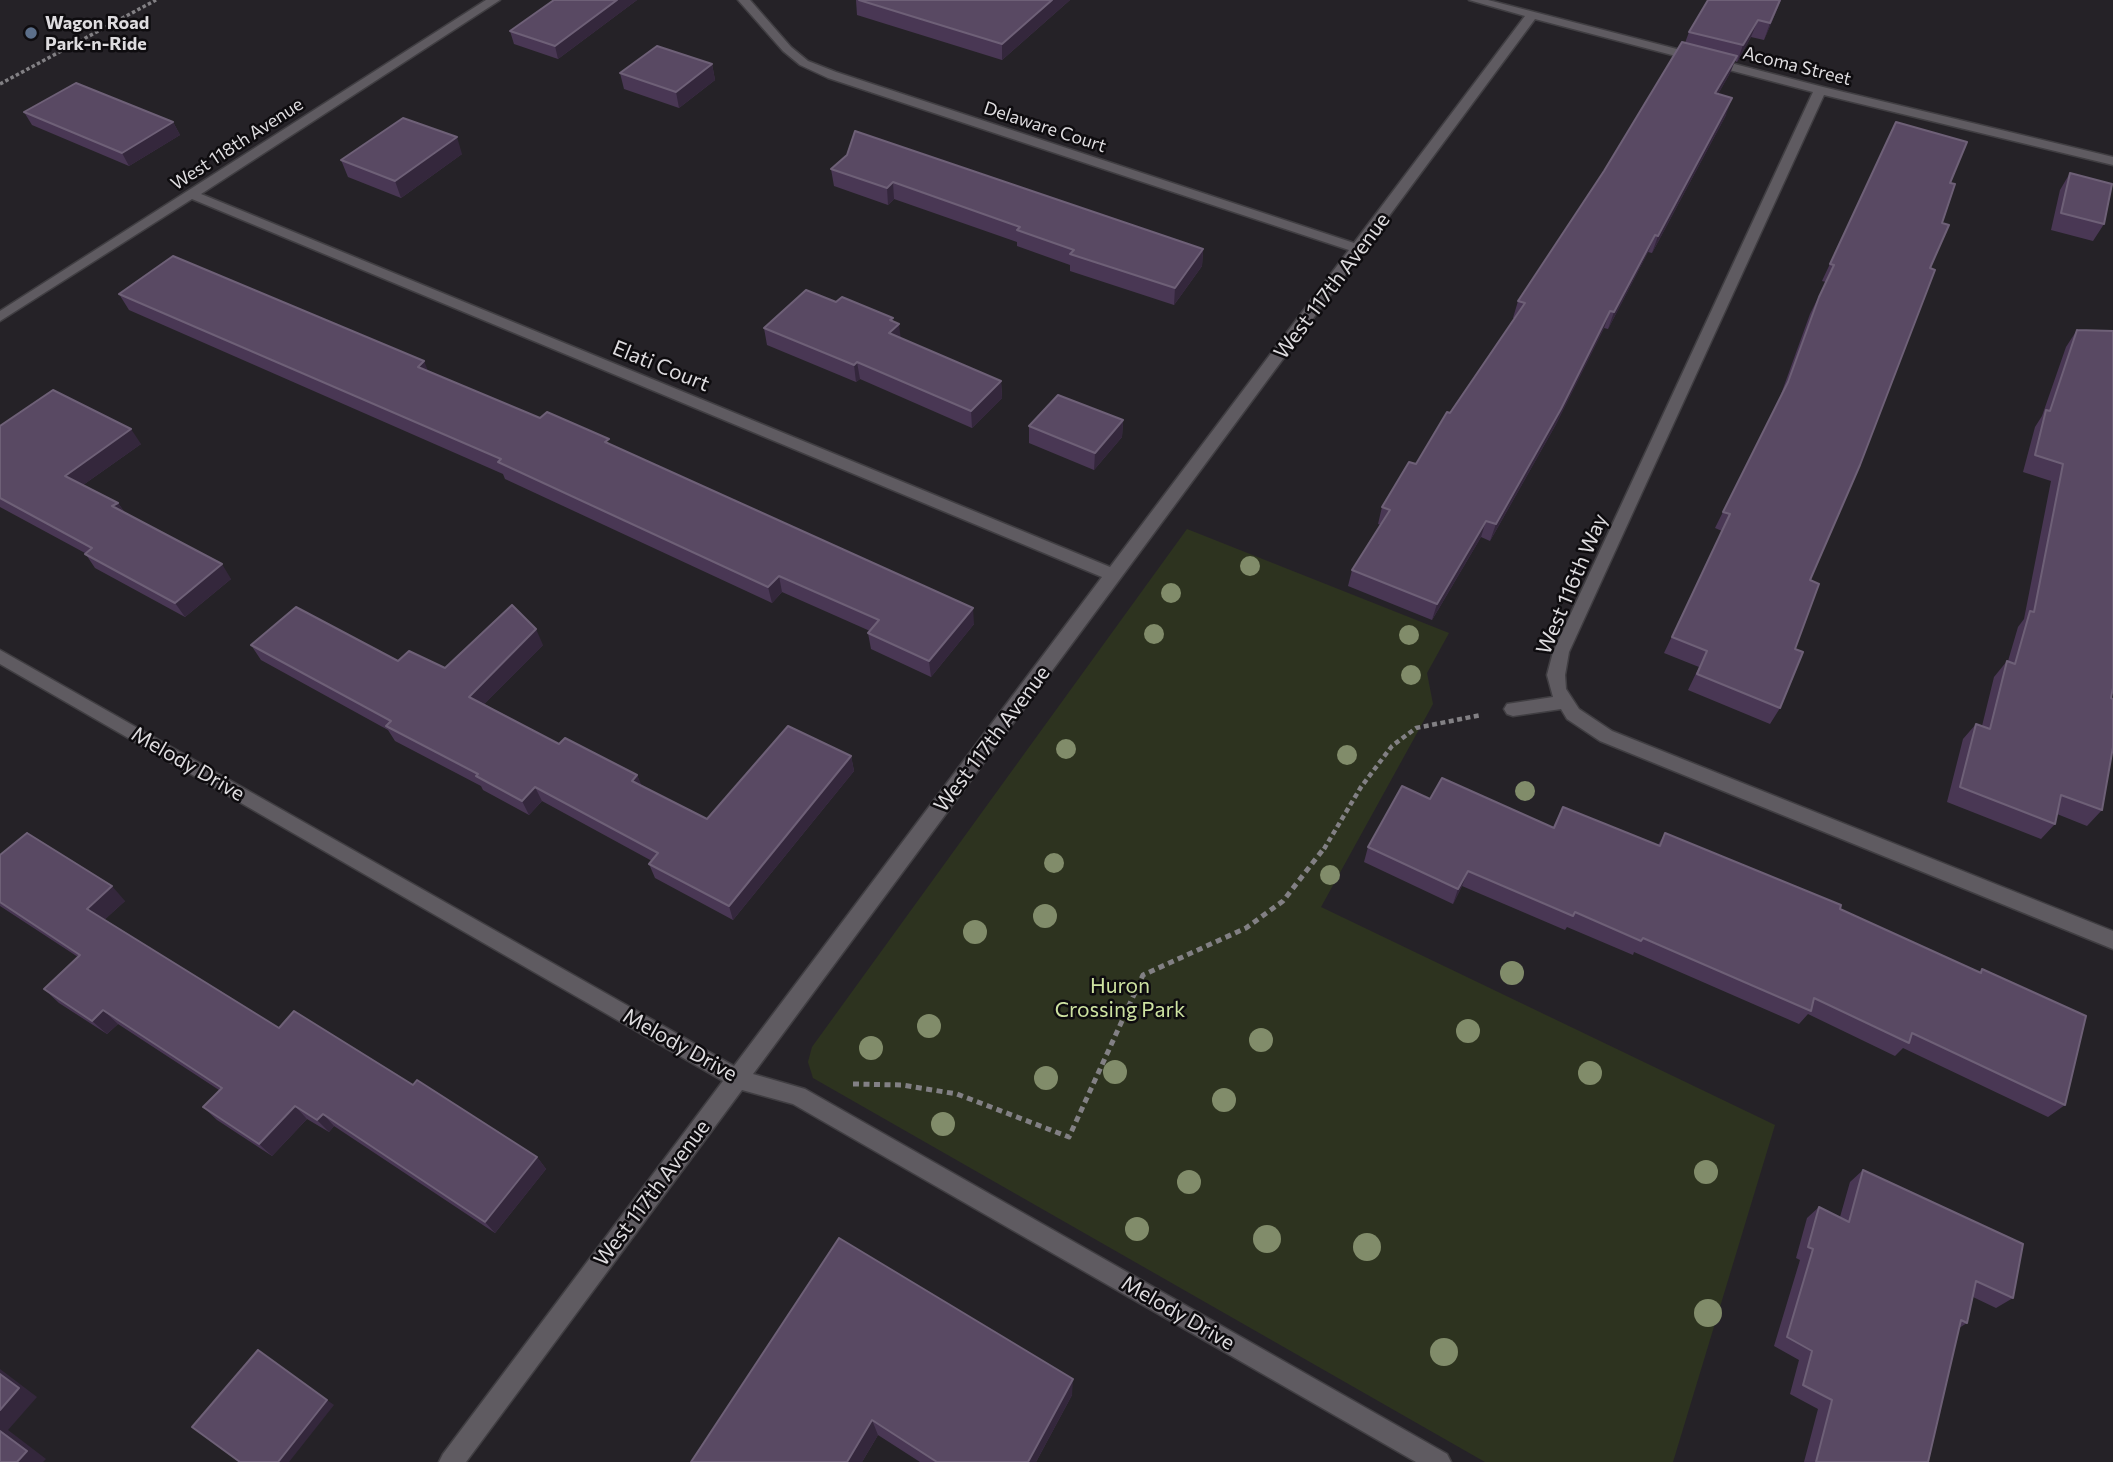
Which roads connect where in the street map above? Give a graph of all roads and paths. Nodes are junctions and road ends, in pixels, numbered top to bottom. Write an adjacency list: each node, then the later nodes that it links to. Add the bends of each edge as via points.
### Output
1 (156, 0): 6 (path)
2 (494, 0): 9 (street, West 118th Avenue)
3 (744, 0): 10 (street, Delaware Court, via 787,49 804,63 832,75)
4 (1475, 0): 5 (street, Acoma Street)
5 (1531, 16): 7 (street, Acoma Street); 10 (street, West 117th Avenue)
6 (0, 84)
7 (1820, 90): 8 (street, Acoma Street); 14 (street, West 116th Way, via 1561,652 1556,675)
8 (2113, 161)
9 (191, 194): 11 (street, West 118th Avenue); 12 (street, Elati Court)
10 (1359, 249): 12 (street, West 117th Avenue)
11 (0, 317)
12 (1115, 576): 17 (street, West 117th Avenue)
13 (0, 656): 17 (street, Melody Drive)
14 (1563, 702): 15 (street); 16 (street, via 1587,726 1606,736)
15 (1513, 709): 18 (path, via 1416,728 1392,746 1361,787 1316,863 1283,901 1246,928 1143,975 1069,1137 957,1094 902,1084 832,1084)
16 (2113, 940)
17 (738, 1079): 18 (street, Melody Drive); 19 (street, West 117th Avenue)
18 (798, 1096): 20 (street, Melody Drive)
19 (451, 1462)
20 (1439, 1462)

